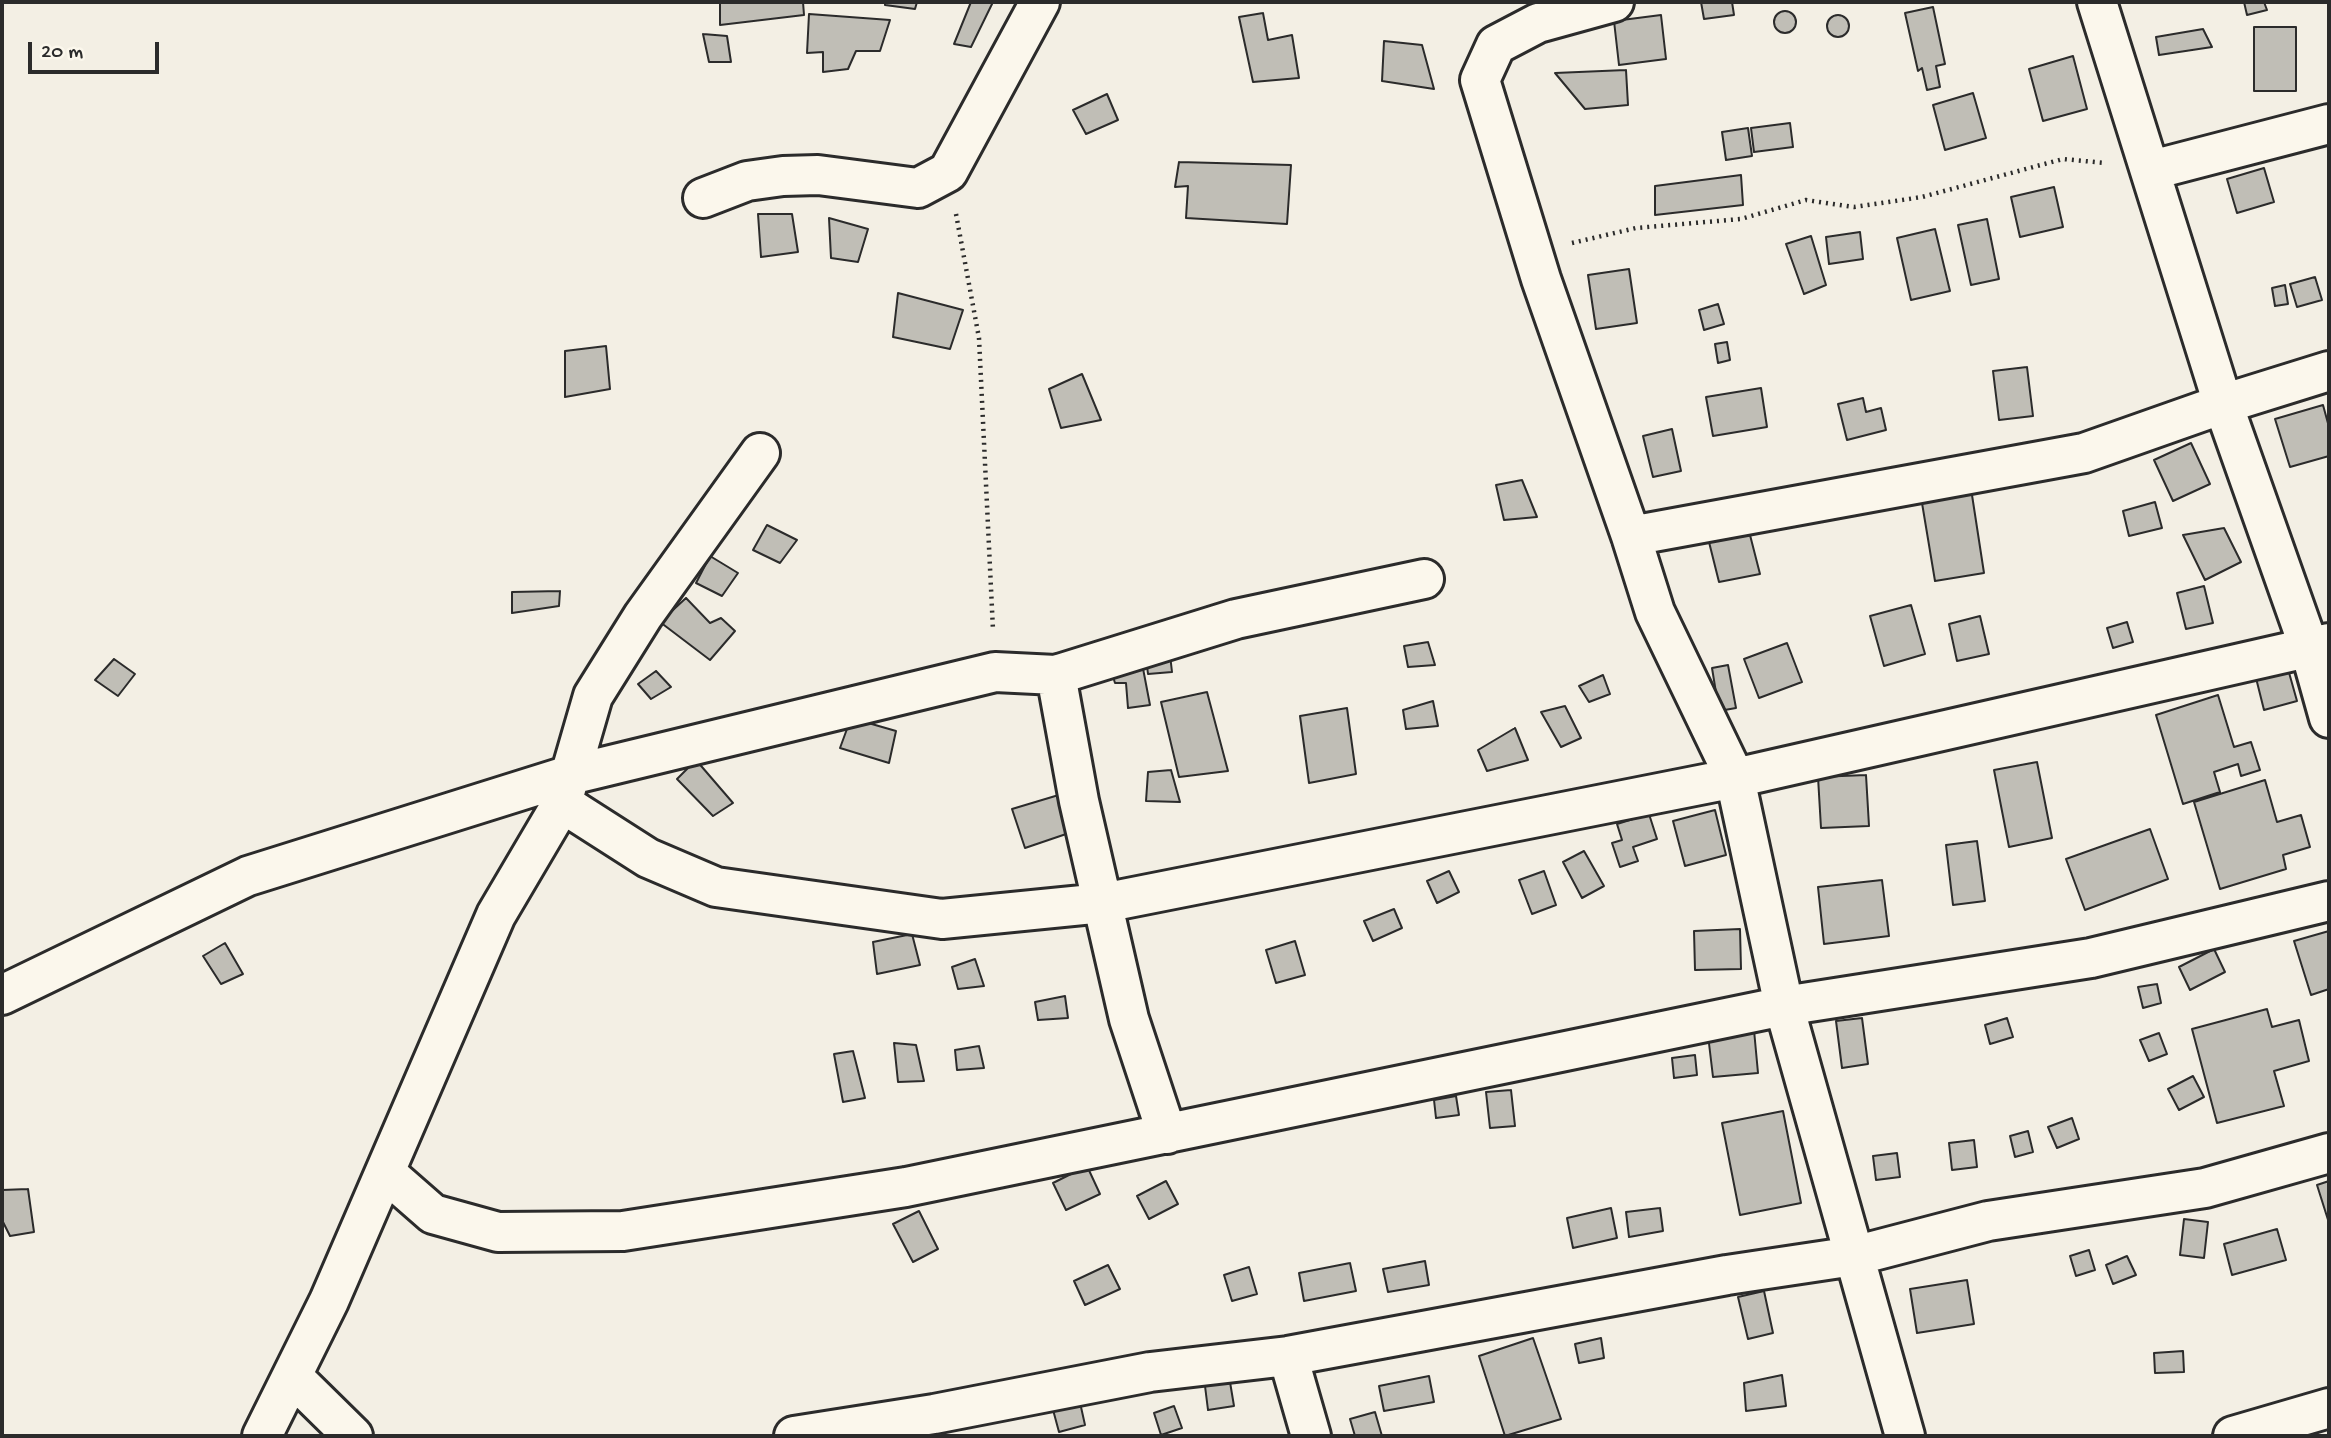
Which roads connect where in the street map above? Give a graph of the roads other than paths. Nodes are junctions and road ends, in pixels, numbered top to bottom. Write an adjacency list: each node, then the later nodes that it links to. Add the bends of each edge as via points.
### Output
1 (1040, 2): 6 (street, via 948,172 918,188 783,176 747,181)
2 (1614, 2): 10 (street, via 1538,23 1496,45 1480,80)
3 (2097, 2): 5 (street)
4 (2329, 124): 5 (street)
5 (2152, 170): 8 (street)
6 (704, 198)
7 (2329, 371): 8 (street)
8 (2222, 404): 10 (street, via 2084,453); 12 (street)
9 (760, 453): 16 (street, via 643,616 593,696)
10 (1631, 536): 15 (street, via 1655,612)
11 (1424, 579): 13 (street, via 1236,619)
12 (2320, 646): 14 (street); 15 (street)
13 (1056, 675): 16 (street, via 995,672); 18 (street)
14 (2329, 718)
15 (1735, 778): 18 (street); 20 (street)
16 (566, 789): 18 (street, via 648,858 716,887 942,919); 19 (street, via 248,876); 23 (street, via 496,915)
17 (2329, 901): 20 (street, via 2091,958)
18 (1103, 903): 21 (street, via 1129,1019)
19 (2, 995)
20 (1784, 1006): 21 (street); 24 (street)
21 (1167, 1134): 23 (street, via 906,1187 623,1231 498,1231 433,1214)
22 (2329, 1153): 24 (street, via 2205,1188 1988,1221)
23 (385, 1171): 26 (street)
24 (1853, 1256): 25 (street); 32 (street)
25 (1288, 1356): 30 (street, via 1150,1372); 31 (street)
26 (292, 1376): 28 (street); 29 (street)
27 (2329, 1408): 33 (street)
28 (262, 1436)
29 (353, 1436)
30 (794, 1436)
31 (1311, 1436)
32 (1905, 1436)
33 (2233, 1436)

